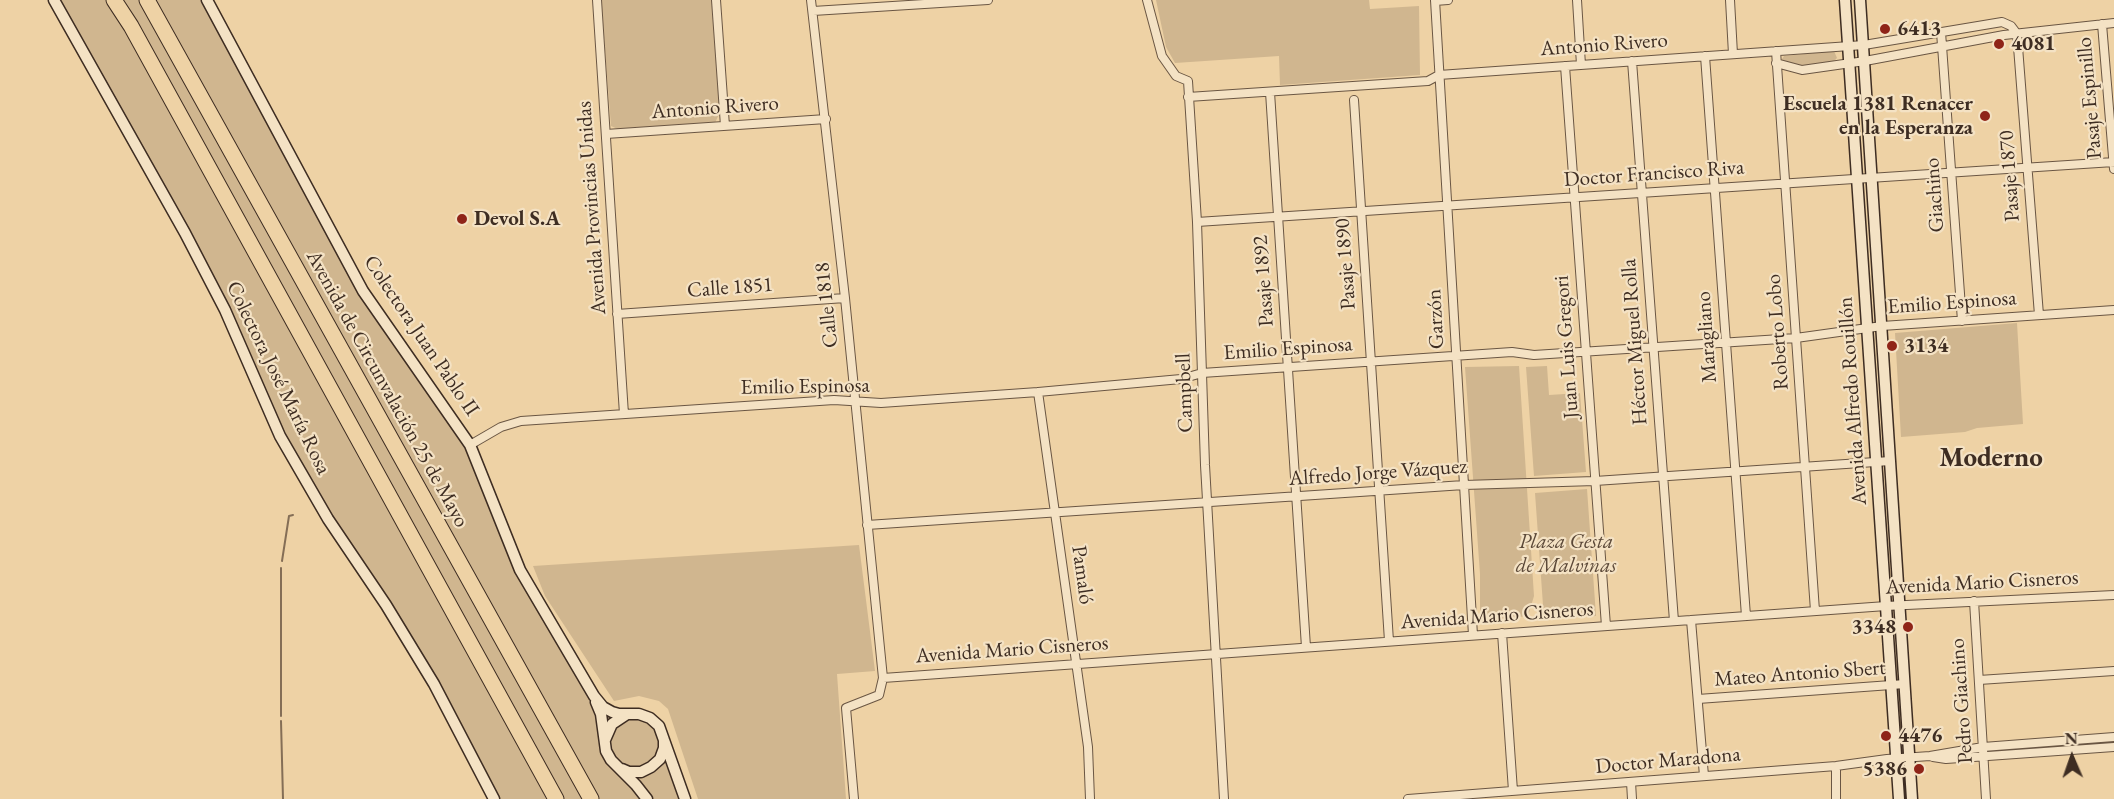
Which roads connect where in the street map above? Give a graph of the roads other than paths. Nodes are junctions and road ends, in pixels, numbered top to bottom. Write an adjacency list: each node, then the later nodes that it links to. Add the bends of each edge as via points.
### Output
1 (54, 0): 121 (main road, Colectora José María Rosa, via 220,301 280,436 328,519 434,684)
2 (114, 0): 122 (highway)
3 (147, 0): 123 (highway, Avenida de Circunvalación 25 de Mayo)
4 (207, 0): 72 (main road, Colectora Juan Pablo II, via 363,291)
5 (597, 0): 39 (street, Avenida Provincias Unidas)
6 (716, 0): 38 (street)
7 (811, 0): 16 (street, Calle 1818)
8 (988, 0): 16 (street)
9 (1147, 0): 35 (street, Campbell, via 1162,56 1176,76 1188,81)
10 (1435, 0): 11 (street); 33 (street, Garzón)
11 (1448, 0)
12 (1577, 0): 31 (street)
13 (1730, 0): 25 (street)
14 (1845, 0): 22 (main road, Avenida Alfredo Rouillón)
15 (1860, 0): 21 (main road, Avenida Alfredo Rouillón)
16 (813, 11): 37 (street, Calle 1818)
17 (2114, 23): 18 (street, Antonio Rivero)
18 (2102, 24): 20 (street, Antonio Rivero); 40 (street, Pasaje Espinillo)
19 (1941, 32): 20 (street, Antonio Rivero, via 2002,22); 21 (street, Antonio Rivero); 23 (street, Giachino)
20 (2017, 34): 23 (street, Antonio Rivero); 41 (street, Pasaje 1870)
21 (1864, 45): 22 (street, Antonio Rivero); 28 (main road, Avenida Alfredo Rouillón)
22 (1849, 46): 24 (street, Antonio Rivero); 30 (main road, Avenida Alfredo Rouillón)
23 (1943, 47): 28 (street, Antonio Rivero); 43 (street, Giachino)
24 (1776, 51): 25 (street, Antonio Rivero); 29 (street, Roberto Lobo)
25 (1733, 54): 26 (street, Antonio Rivero)
26 (1705, 56): 27 (street, Antonio Rivero); 47 (street, Maragliano)
27 (1632, 61): 31 (street, Antonio Rivero); 48 (street, Héctor Miguel Rolla)
28 (1864, 61): 30 (street, Antonio Rivero); 44 (main road, Avenida Alfredo Rouillón)
29 (1776, 63): 30 (street, Antonio Rivero, via 1802,70); 46 (street, Roberto Lobo)
30 (1850, 63): 45 (main road, Avenida Alfredo Rouillón)
31 (1581, 65): 32 (street, Antonio Rivero)
32 (1565, 66): 33 (street, Antonio Rivero); 49 (street, Juan Luis Gregori)
33 (1439, 75): 34 (street, Antonio Rivero, via 1428,81); 50 (street, Garzón)
34 (1270, 92): 35 (street, Antonio Rivero); 52 (street, Pasaje 1892)
35 (1188, 97): 53 (street, Campbell)
36 (1353, 100): 51 (street, Pasaje 1890)
37 (826, 119): 38 (street, Antonio Rivero); 54 (street, Calle 1818)
38 (725, 126): 39 (street, Antonio Rivero)
39 (606, 134): 56 (street, Avenida Provincias Unidas)
40 (2114, 162): 41 (street, Doctor Francisco Riva); 42 (street, Pasaje Espinillo)
41 (2027, 168): 43 (street, Doctor Francisco Riva); 57 (street, Pasaje 1870)
42 (2114, 169)
43 (1952, 173): 44 (street, Doctor Francisco Riva); 58 (street, Giachino)
44 (1872, 178): 45 (street, Doctor Francisco Riva); 59 (main road, Avenida Alfredo Rouillón)
45 (1857, 179): 46 (street, Doctor Francisco Riva); 60 (main road, Avenida Alfredo Rouillón)
46 (1785, 184): 47 (street, Doctor Francisco Riva); 61 (street, Roberto Lobo)
47 (1714, 188): 48 (street, Doctor Francisco Riva); 62 (street, Maragliano)
48 (1642, 193): 49 (street, Doctor Francisco Riva); 63 (street, Héctor Miguel Rolla)
49 (1575, 197): 50 (street, Doctor Francisco Riva); 64 (street, Juan Luis Gregori)
50 (1447, 206): 51 (street, Doctor Francisco Riva); 65 (street, Garzón)
51 (1361, 211): 52 (street, Doctor Francisco Riva); 66 (street, Pasaje 1890)
52 (1278, 216): 53 (street, Doctor Francisco Riva); 67 (street, Pasaje 1892)
53 (1197, 222): 68 (street, Campbell)
54 (845, 298): 56 (street, Calle 1851); 70 (street, Calle 1818)
55 (2114, 310): 57 (street, Emilio Espinosa)
56 (617, 314): 71 (street, Avenida Provincias Unidas)
57 (2039, 315): 58 (street, Emilio Espinosa)
58 (1962, 321): 59 (street, Emilio Espinosa)
59 (1882, 326): 60 (street, Emilio Espinosa); 73 (main road, Avenida Alfredo Rouillón)
60 (1867, 328): 61 (street, Emilio Espinosa); 74 (main road, Avenida Alfredo Rouillón)
61 (1796, 338): 62 (street, Emilio Espinosa); 75 (street, Roberto Lobo)
62 (1726, 343): 63 (street, Emilio Espinosa); 76 (street, Maragliano)
63 (1653, 348): 64 (street, Emilio Espinosa); 77 (street, Héctor Miguel Rolla)
64 (1586, 352): 65 (street, Emilio Espinosa); 78 (street, Juan Luis Gregori)
65 (1456, 356): 66 (street, Emilio Espinosa); 79 (street, Garzón)
66 (1371, 361): 67 (street, Emilio Espinosa); 80 (street, Pasaje 1890)
67 (1288, 367): 68 (street, Emilio Espinosa); 81 (street, Pasaje 1892)
68 (1202, 372): 69 (street, Emilio Espinosa, via 1181,380); 82 (street, Campbell)
69 (1038, 392): 70 (street, Emilio Espinosa, via 881,403); 83 (street, Pamaló)
70 (855, 401): 71 (street, Emilio Espinosa); 84 (street, Calle 1818)
71 (624, 414): 72 (street, Emilio Espinosa, via 521,421 501,427)
72 (470, 445): 105 (main road, Colectora Juan Pablo II, via 520,570)
73 (1890, 461): 74 (street, Alfredo Jorge Vázquez); 87 (main road, Avenida Alfredo Rouillón)
74 (1876, 462): 75 (street, Alfredo Jorge Vázquez); 88 (main road, Avenida Alfredo Rouillón)
75 (1805, 466): 76 (street, Alfredo Jorge Vázquez); 89 (street, Roberto Lobo)
76 (1735, 471): 77 (street, Alfredo Jorge Vázquez); 90 (street, Maragliano)
77 (1663, 476): 78 (street, Alfredo Jorge Vázquez); 92 (street, Héctor Miguel Rolla)
78 (1595, 481): 79 (street, Alfredo Jorge Vázquez); 93 (street, Juan Luis Gregori)
79 (1464, 485): 80 (street, Alfredo Jorge Vázquez); 95 (street, Garzón)
80 (1379, 490): 81 (street, Alfredo Jorge Vázquez); 96 (street, Pasaje 1890)
81 (1296, 496): 82 (street, Alfredo Jorge Vázquez); 97 (street, Pasaje 1892)
82 (1207, 502): 83 (street, Alfredo Jorge Vázquez); 98 (street, Campbell)
83 (1055, 512): 84 (street, Alfredo Jorge Vázquez); 99 (street, Pamaló)
84 (867, 525): 101 (street, Calle 1818)
85 (2114, 595): 86 (street, Avenida Mario Cisneros)
86 (1974, 601): 87 (street, Avenida Mario Cisneros); 102 (street, Pedro Giachino)
87 (1900, 605): 88 (street, Avenida Mario Cisneros); 103 (main road, Avenida Alfredo Rouillón)
88 (1886, 606): 89 (street, Avenida Mario Cisneros); 104 (main road, Avenida Alfredo Rouillón)
89 (1815, 611): 90 (street, Avenida Mario Cisneros)
90 (1746, 616): 91 (street, Avenida Mario Cisneros)
91 (1691, 620): 92 (street, Avenida Mario Cisneros); 106 (street)
92 (1674, 621): 93 (street, Avenida Mario Cisneros)
93 (1606, 626): 94 (street, Avenida Mario Cisneros)
94 (1502, 633): 95 (street, Avenida Mario Cisneros); 119 (street)
95 (1473, 635): 96 (street, Avenida Mario Cisneros)
96 (1389, 641): 97 (street, Avenida Mario Cisneros)
97 (1306, 647): 98 (street, Avenida Mario Cisneros)
98 (1216, 654): 99 (street, Avenida Mario Cisneros); 128 (street, Campbell)
99 (1077, 664): 101 (street, Avenida Mario Cisneros); 127 (street, Pamaló)
100 (2114, 671): 102 (street)
101 (882, 678): 126 (street, via 879,695 846,708)
102 (1979, 680): 112 (street, Pedro Giachino)
103 (1905, 684): 104 (street, Mateo Antonio Sbert); 114 (main road, Avenida Alfredo Rouillón)
104 (1891, 685): 106 (street, Mateo Antonio Sbert); 113 (main road, Avenida Alfredo Rouillón)
105 (594, 696): 107 (main road, Colectora Juan Pablo II, via 612,712); 110 (main road, Colectora Juan Pablo II)
106 (1698, 699): 117 (street)
107 (628, 714): 108 (main road, Colectora Juan Pablo II, via 650,718); 110 (main road, via 612,724)
108 (664, 736): 116 (main road, via 660,759 651,767 641,772); 125 (main road, Colectora Juan Pablo II)
109 (2114, 737): 112 (street, Doctor Maradona)
110 (605, 740): 116 (main road, Colectora Juan Pablo II, via 606,751)
111 (2114, 747): 112 (street, Doctor Maradona)
112 (1983, 751): 114 (street, Doctor Maradona, via 1946,759); 134 (street, Pedro Giachino)
113 (1896, 758): 114 (street, Doctor Maradona); 115 (street, Doctor Maradona); 132 (main road, Avenida Alfredo Rouillón)
114 (1910, 758): 133 (main road, Avenida Alfredo Rouillón)
115 (1836, 766): 117 (street, Doctor Maradona); 131 (street)
116 (619, 768): 124 (main road, Colectora Juan Pablo II)
117 (1704, 776): 118 (street, Doctor Maradona)
118 (1631, 782): 119 (street, Doctor Maradona); 130 (street)
119 (1513, 791): 120 (street, Doctor Maradona)
120 (1468, 797): 129 (street, Doctor Maradona)
121 (494, 799)
122 (556, 799)
123 (591, 799)
124 (647, 799)
125 (685, 799)
126 (855, 799)
127 (1090, 799)
128 (1224, 799)
129 (1408, 799)
130 (1632, 799)
131 (1836, 799)
132 (1899, 799)
133 (1912, 799)
134 (1986, 799)

